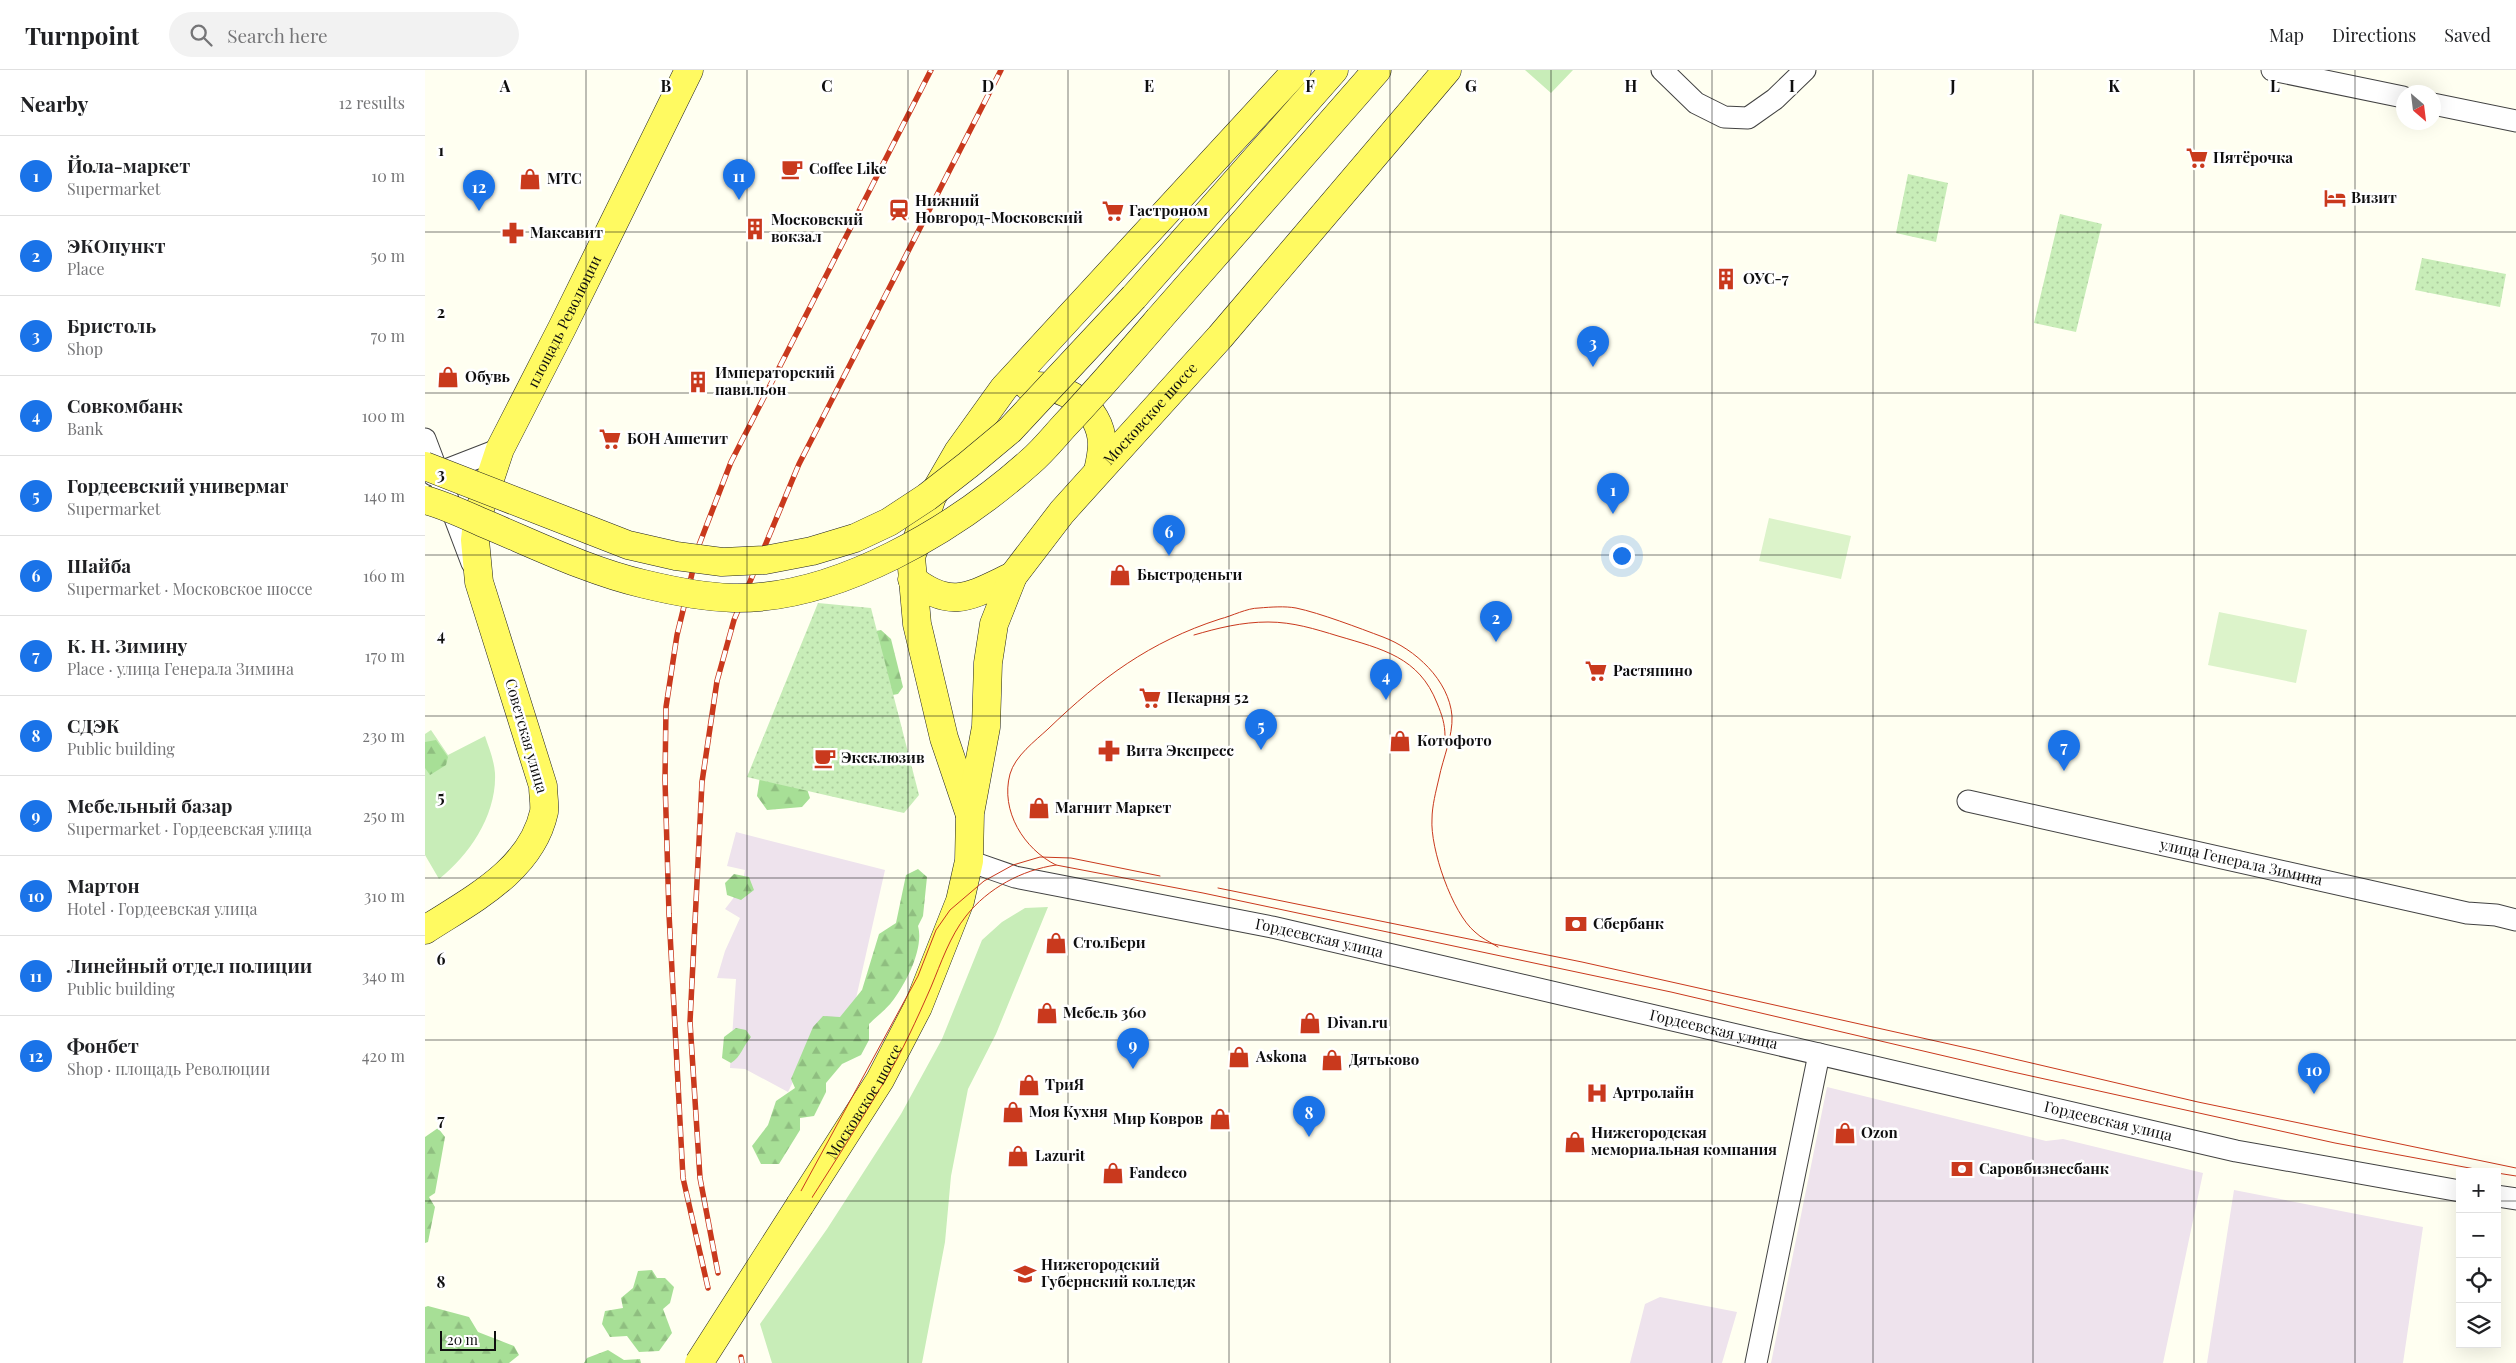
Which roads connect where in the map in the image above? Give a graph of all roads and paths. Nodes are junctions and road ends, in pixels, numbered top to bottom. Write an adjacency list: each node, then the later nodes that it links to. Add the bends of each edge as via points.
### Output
1 (689, 70): 14 (main road, площадь Революции)
2 (1297, 70): 12 (main road, Московское шоссе)
3 (1334, 70): 16 (main road, bridge, via 1134,297 1010,430 927,497 889,522 855,538 765,560 730,562 676,556 628,545)
4 (1377, 70): 17 (main road, bridge, via 1099,388 1031,461 952,521 868,568 820,585 735,598 694,595 642,584 597,569)
5 (1447, 70): 15 (main road, Московское шоссе, via 1220,337)
6 (1662, 70): 7 (street, via 1696,103 1724,117 1748,118 1775,99)
7 (1805, 70)
8 (2272, 70): 9 (street)
9 (2396, 97)
10 (2441, 106): 11 (street)
11 (2516, 121)
12 (1004, 388): 15 (main road, via 1041,385 1061,389 1078,399 1096,418 1102,443); 19 (main road, Московское шоссе, via 958,452 933,497 911,557)
13 (425, 439): 16 (street)
14 (500, 449): 16 (street); 20 (main road, площадь Революции, via 478,515 475,540)
15 (1098, 471): 18 (main road, Московское шоссе)
16 (429, 473): 20 (street)
17 (425, 500)
18 (1013, 576): 19 (main road, via 972,595 948,598 928,592); 22 (main road, Московское шоссе, via 995,624 988,663 986,727)
19 (912, 579): 22 (main road, Московское шоссе, via 917,624 944,738)
20 (479, 582): 25 (main road, Советская улица, via 535,757 543,786 544,810 531,845 514,867)
21 (1968, 802): 24 (street, улица Генерала Зимина, via 2467,914)
22 (970, 813): 23 (main road, Московское шоссе)
23 (969, 861): 26 (street, Гордеевская улица, via 1015,877 1272,927); 30 (main road, Московское шоссе, bridge, via 949,933 919,1006 880,1080)
24 (2516, 920)
25 (425, 930)
26 (1819, 1054): 27 (street, Гордеевская улица, via 2236,1151); 31 (street)
27 (2456, 1190)
28 (2501, 1197): 29 (street)
29 (2516, 1199)
30 (699, 1363)
31 (1755, 1363)

